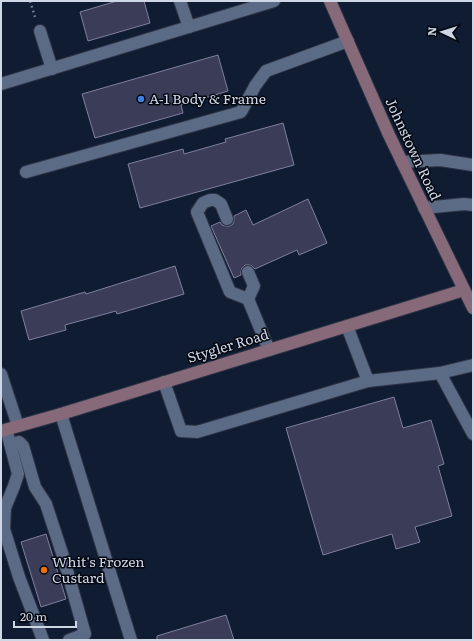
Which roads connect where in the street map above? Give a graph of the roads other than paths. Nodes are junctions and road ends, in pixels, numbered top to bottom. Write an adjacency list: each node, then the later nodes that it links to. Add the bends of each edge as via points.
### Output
1 (180, 1): 5 (street)
2 (274, 1): 4 (street)
3 (330, 1): 7 (main road, Johnstown Road)
4 (247, 5): 5 (street)
5 (189, 27): 8 (street)
6 (40, 31): 8 (street)
7 (348, 41): 10 (main road, Johnstown Road); 12 (street, via 266,71 241,112)
8 (52, 69): 9 (street)
9 (1, 84)
10 (402, 162): 11 (street, via 440,160); 14 (main road, Johnstown Road)
11 (473, 165)
12 (26, 172)
13 (473, 205): 14 (street)
14 (424, 208): 17 (main road, Johnstown Road)
15 (227, 218): 18 (street, via 221,204 215,200 203,203 197,212 230,292)
16 (248, 272): 18 (street, via 254,286)
17 (464, 290): 19 (main road, Johnstown Road); 20 (main road, Stygler Road)
18 (248, 299): 21 (street)
19 (473, 308)
20 (348, 326): 21 (main road, Stygler Road); 25 (street)
21 (269, 350): 26 (main road, Stygler Road)
22 (473, 365): 23 (street)
23 (440, 373): 25 (street); 29 (street)
24 (1, 374): 28 (street)
25 (368, 381): 26 (street, via 197,432 181,431)
26 (164, 382): 27 (main road, Stygler Road)
27 (61, 414): 28 (main road, Stygler Road); 33 (street)
28 (8, 429): 30 (street)
29 (473, 434)
30 (11, 444): 31 (street, via 18,474 5,508 4,528); 32 (street, via 19,442 23,446 35,487 46,504 62,553 85,634)
31 (43, 640)
32 (69, 640)
33 (131, 640)

